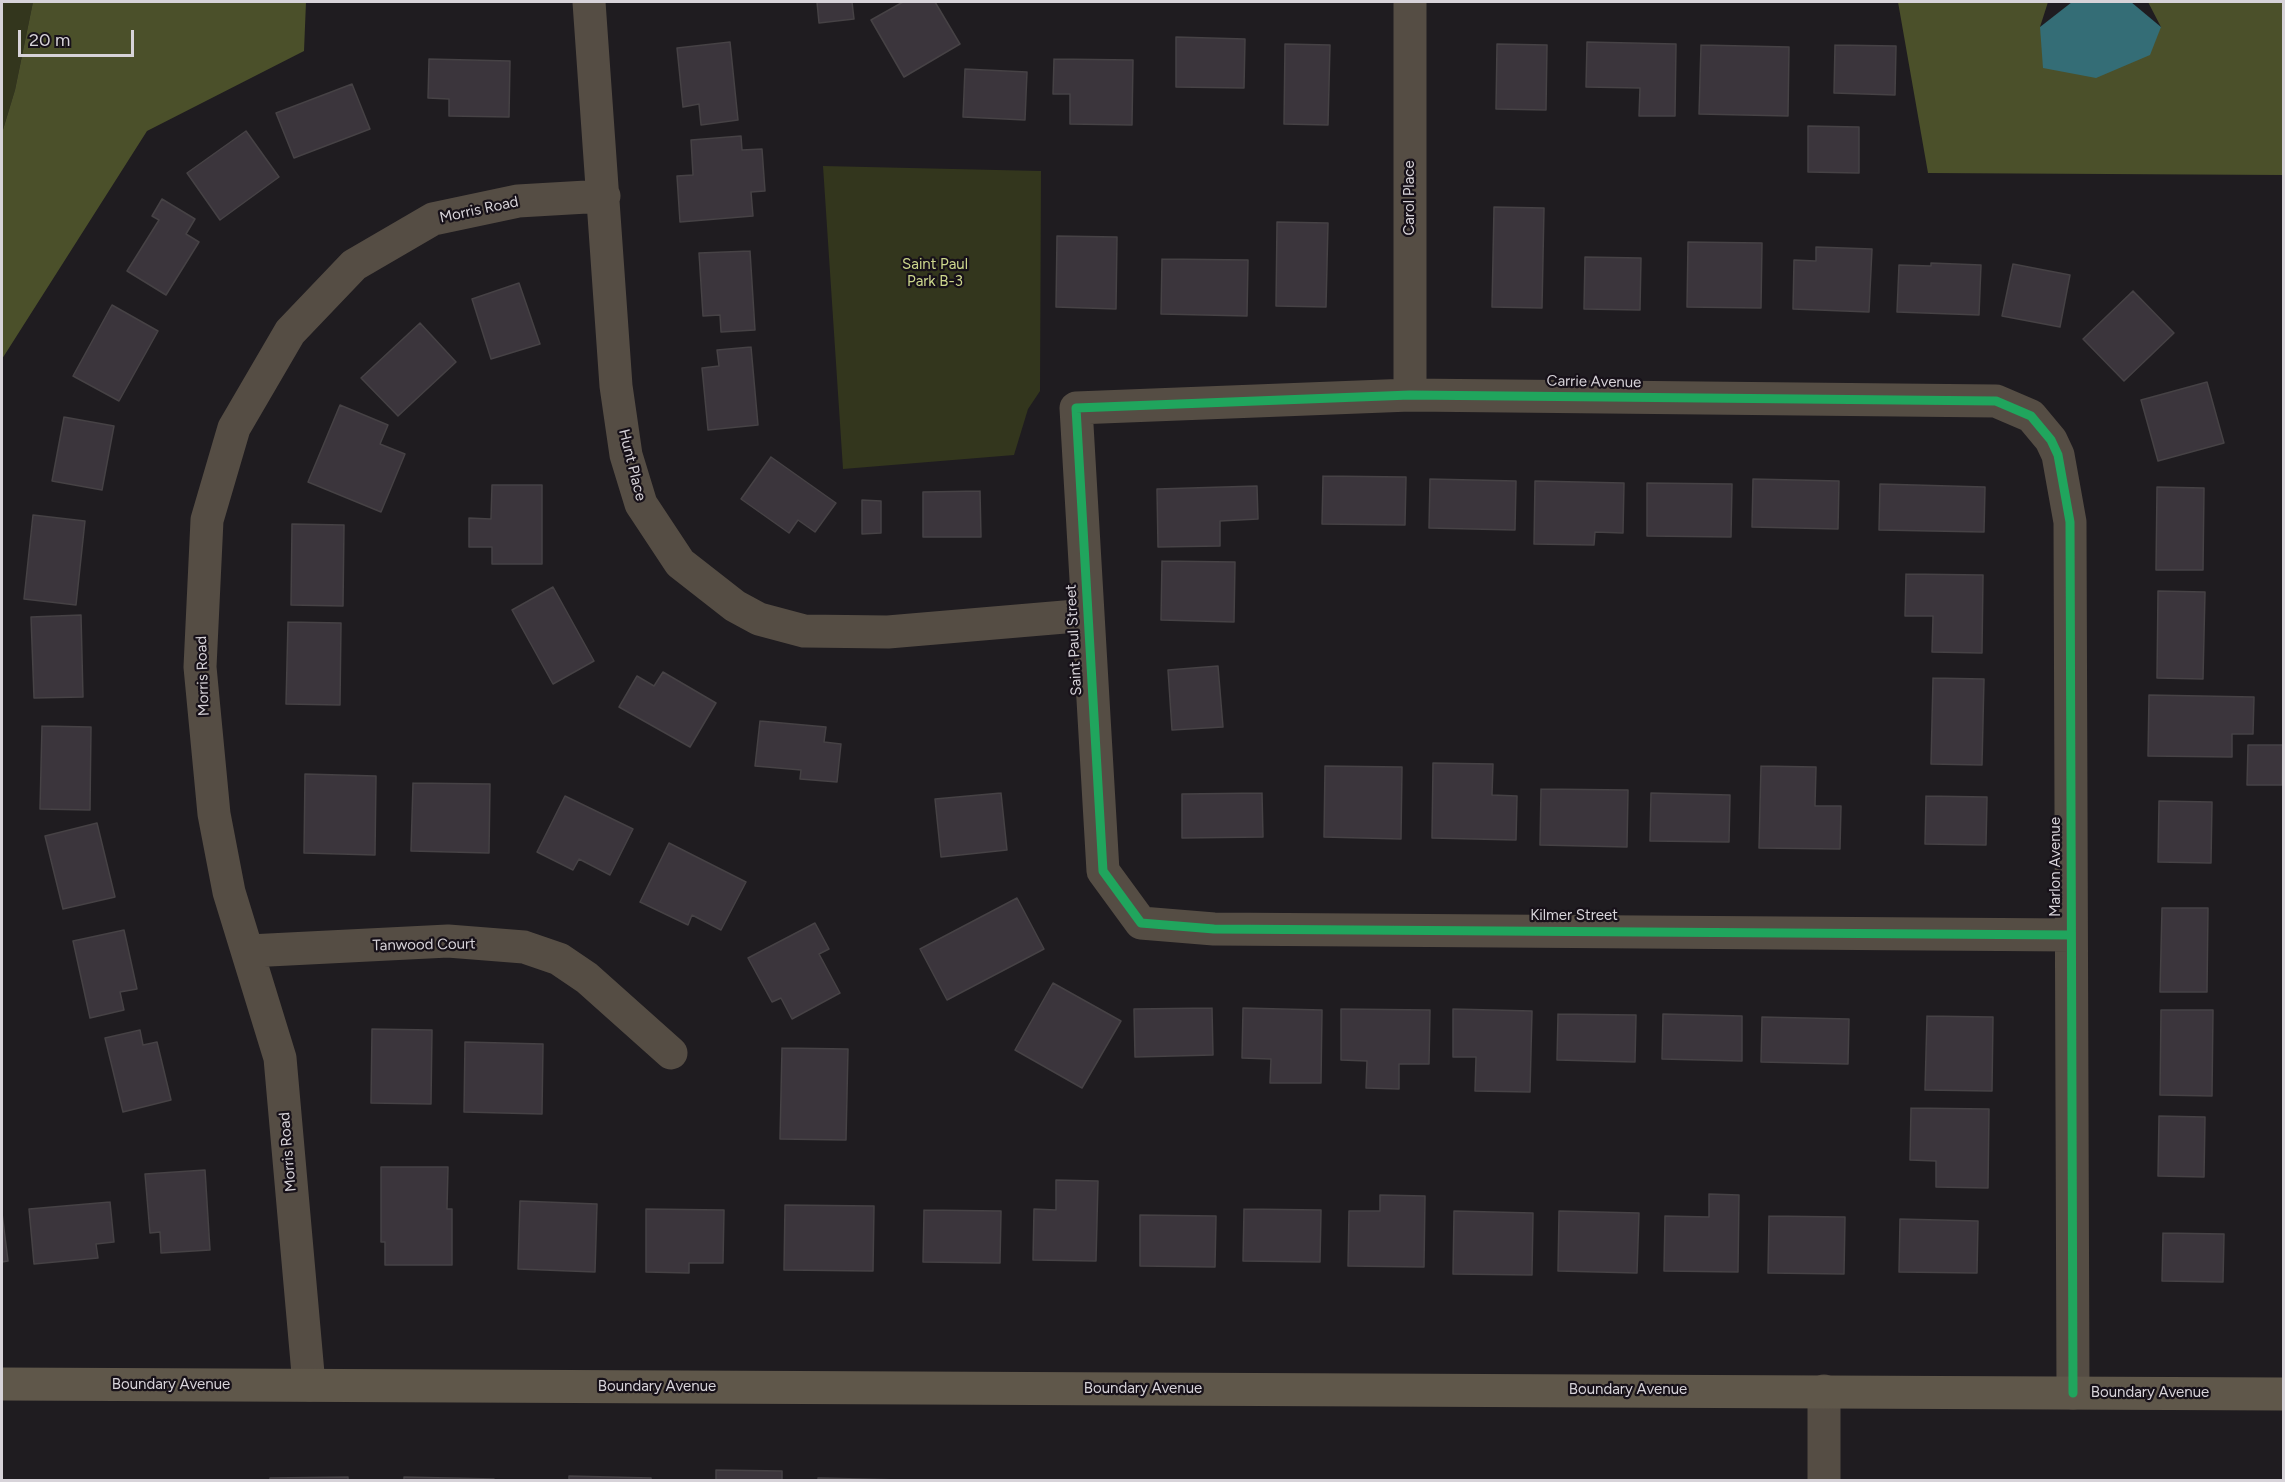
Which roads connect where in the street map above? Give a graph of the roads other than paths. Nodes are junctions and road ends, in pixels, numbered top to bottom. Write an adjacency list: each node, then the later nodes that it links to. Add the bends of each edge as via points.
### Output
1 (589, 2): 3 (street, Hunt Place)
2 (1410, 2): 4 (street, Carol Place)
3 (604, 196): 7 (street, Hunt Place, via 616,387 626,455 641,504 680,563 759,619 804,631 888,632); 10 (street, Morris Road, via 518,201 433,219 354,265 290,332 234,428 207,520 200,667 214,814 229,892)
4 (1410, 395): 5 (street, Carrie Avenue); 6 (street, Carrie Avenue, via 1996,401 2031,416 2051,440)
5 (1076, 408): 7 (street, Saint Paul Street)
6 (2064, 485): 9 (street, Marlon Avenue, via 2070,522)
7 (1088, 615): 8 (street, Saint Paul Street)
8 (1103, 871): 9 (street, Kilmer Street, via 1141,923 1214,929)
9 (2071, 935): 15 (street, Marlon Avenue)
10 (249, 951): 11 (street, Tanwood Court, via 448,941 524,946 559,959 587,978); 13 (street, Morris Road, via 280,1058)
11 (671, 1053)
12 (2, 1384): 13 (main road, Boundary Avenue)
13 (309, 1385): 14 (main road, Boundary Avenue)
14 (1824, 1391): 15 (main road, Boundary Avenue); 17 (street)
15 (2073, 1393): 16 (main road, Boundary Avenue)
16 (2283, 1394)
17 (1824, 1480)

